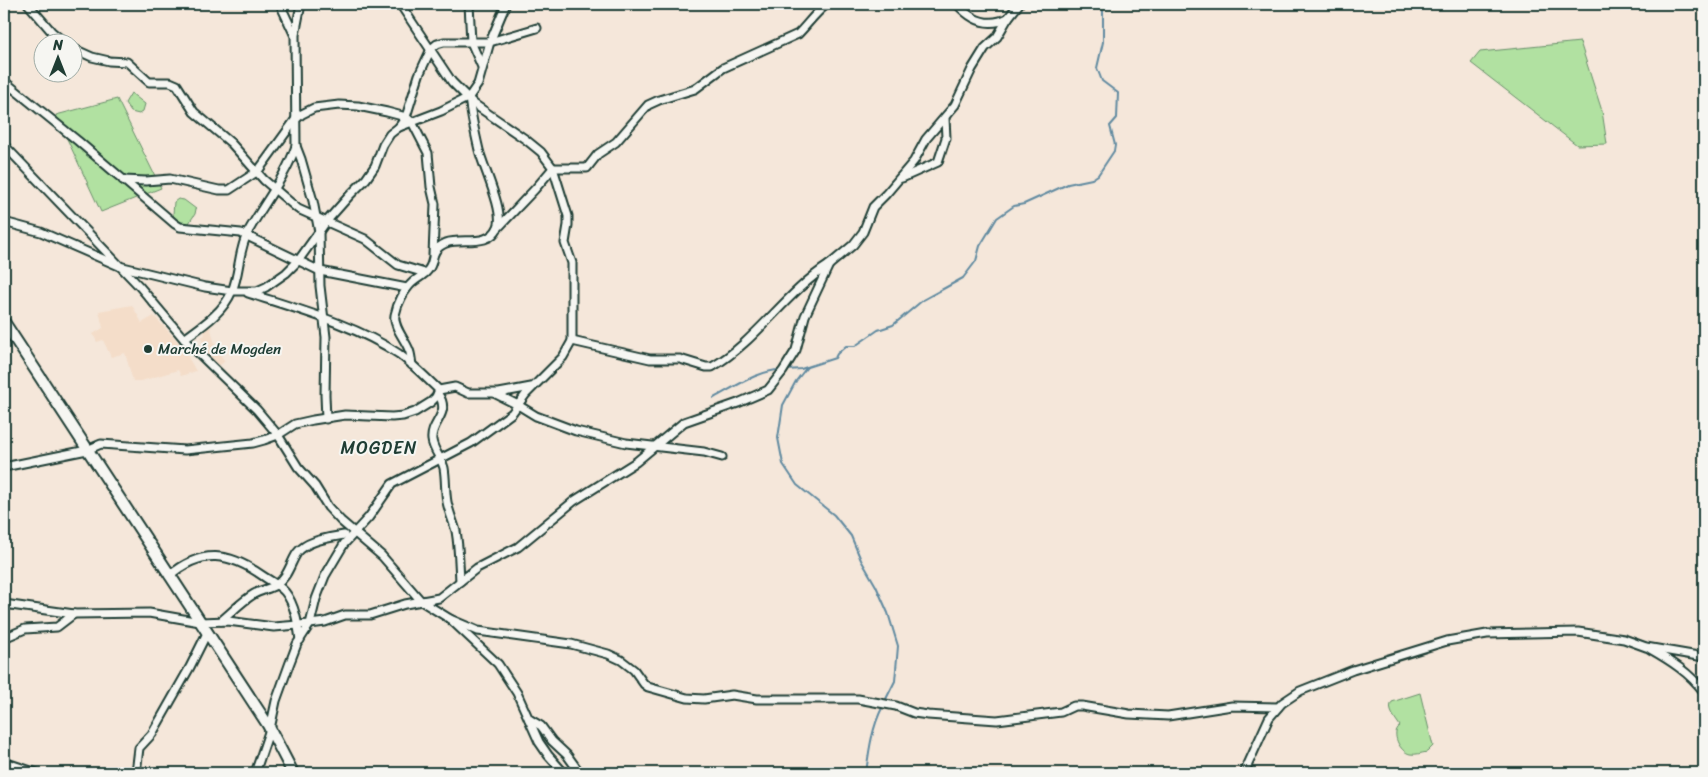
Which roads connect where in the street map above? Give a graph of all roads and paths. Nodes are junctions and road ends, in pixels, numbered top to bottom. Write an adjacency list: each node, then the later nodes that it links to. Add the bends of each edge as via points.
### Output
1 (28, 4): 12 (street)
2 (280, 4): 13 (street)
3 (301, 4): 13 (street)
4 (400, 4): 16 (street)
5 (470, 4): 14 (street)
6 (506, 4): 15 (street)
7 (826, 4): 28 (street, via 798,34 723,68 695,89 648,105 616,142 598,154 587,168)
8 (957, 4): 10 (street, via 985,24)
9 (1019, 4): 10 (street)
10 (1008, 18): 22 (street, via 972,68 955,105)
11 (537, 28): 15 (street)
12 (52, 32)
13 (294, 35): 23 (street)
14 (471, 42): 15 (street); 16 (street, via 444,42); 18 (street)
15 (490, 42): 18 (street)
16 (431, 49): 20 (street, via 452,82); 21 (street)
17 (82, 52): 29 (street, via 109,61 127,62 149,82 177,85 194,112 226,138)
18 (483, 67): 20 (street)
19 (4, 81): 30 (street)
20 (469, 98): 24 (street); 28 (street, via 525,138 541,152); 36 (street, via 480,152 498,210)
21 (406, 117): 23 (street, via 340,105 314,108); 24 (street); 25 (street)
22 (945, 118): 31 (street, via 926,139); 31 (street, via 946,138 938,162)
23 (295, 120): 27 (street); 29 (street)
24 (412, 122): 25 (street); 39 (street, via 428,153 435,204)
25 (400, 127): 35 (street, via 382,145 375,166 366,179)
26 (4, 145): 42 (street)
27 (296, 146): 32 (street); 33 (street)
28 (552, 168): 36 (street); 51 (street, via 568,216 565,243 572,263)
29 (258, 171): 30 (street, via 229,190 170,179); 32 (street)
30 (123, 180): 38 (street, via 180,226)
31 (899, 180): 41 (street, via 873,207 863,232)
32 (275, 190): 33 (street, via 298,210); 38 (street)
33 (317, 219): 35 (street); 37 (street)
34 (4, 222): 42 (street, via 41,232)
35 (326, 222): 37 (street); 44 (street, via 365,239 398,265)
36 (498, 228): 39 (street, via 483,239 446,243)
37 (319, 232): 40 (street); 43 (street)
38 (246, 236): 40 (street); 46 (street)
39 (433, 255): 44 (street)
40 (298, 261): 43 (street); 47 (street, via 266,287)
41 (829, 265): 51 (street, via 811,276 744,342 712,368 680,359 650,359); 59 (street, via 805,316 796,350 768,390 684,422)
42 (120, 266): 46 (street); 50 (street)
43 (320, 271): 45 (street); 48 (street)
44 (425, 273): 45 (street)
45 (407, 288): 52 (street, via 395,322 409,349)
46 (232, 291): 47 (street); 50 (street, via 211,320)
47 (244, 292): 48 (street)
48 (325, 319): 52 (street, via 383,345); 57 (street)
49 (4, 322): 60 (street)
50 (184, 339): 58 (street)
51 (572, 341): 53 (street, via 563,357)
52 (412, 365): 54 (street)
53 (534, 387): 55 (street); 56 (street)
54 (439, 392): 55 (street, via 455,387 468,394); 57 (street, via 431,402 402,416 345,415); 62 (street, via 442,412 432,435 434,448)
55 (495, 394): 56 (street)
56 (518, 405): 59 (street, via 536,416 576,431 626,443); 62 (street, via 471,443)
57 (326, 419): 58 (street, via 295,424)
58 (278, 434): 60 (street, via 264,440 212,448 185,450 101,444); 64 (street, via 298,467)
59 (655, 445): 61 (street); 69 (street, via 636,462 574,501 518,547 477,568)
60 (87, 450): 63 (street); 68 (street)
61 (722, 457)
62 (441, 459): 65 (street, via 392,484); 69 (street, via 447,503 456,532)
63 (4, 467)
64 (341, 521): 65 (street); 66 (street)
65 (355, 532): 67 (street); 71 (street, via 382,556)
66 (344, 535): 67 (street); 70 (street, via 302,548)
67 (344, 544): 77 (street, via 325,576)
68 (169, 576): 70 (street, via 194,559 209,556 235,560); 76 (street)
69 (460, 581): 71 (street, via 439,598)
70 (276, 584): 75 (street, via 254,594); 78 (street, via 285,592)
71 (421, 601): 74 (street); 77 (street, via 370,615 346,615)
72 (4, 604): 73 (street)
73 (74, 614): 76 (street, via 148,613); 80 (street, via 57,627 25,628)
74 (450, 619): 85 (street, via 478,631 571,644 608,654 634,670 648,687 687,698 732,695 757,699 858,699 914,713 997,720 1055,713 1074,706 1168,716 1232,706); 86 (street, via 498,664 517,693)
75 (221, 621): 76 (street); 78 (street, via 274,627)
76 (200, 622): 79 (street)
77 (310, 624): 78 (street); 81 (street)
78 (298, 625): 81 (street)
79 (207, 633): 87 (street); 90 (street, via 152,734 139,748)
80 (4, 638)
81 (300, 640): 87 (street, via 276,700)
82 (1646, 647): 83 (street); 84 (street, via 1694,678); 85 (street, via 1624,639 1578,632 1488,634 1447,642 1353,670 1300,691)
83 (1704, 658)
84 (1704, 692)
85 (1278, 707): 95 (street, via 1269,718)
86 (528, 719): 93 (street, via 548,755); 94 (street, via 541,726)
87 (270, 729): 91 (street); 92 (street)
88 (4, 762): 89 (street)
89 (37, 773)
90 (136, 773)
91 (255, 773)
92 (293, 773)
93 (564, 773)
94 (580, 773)
95 (1244, 773)

